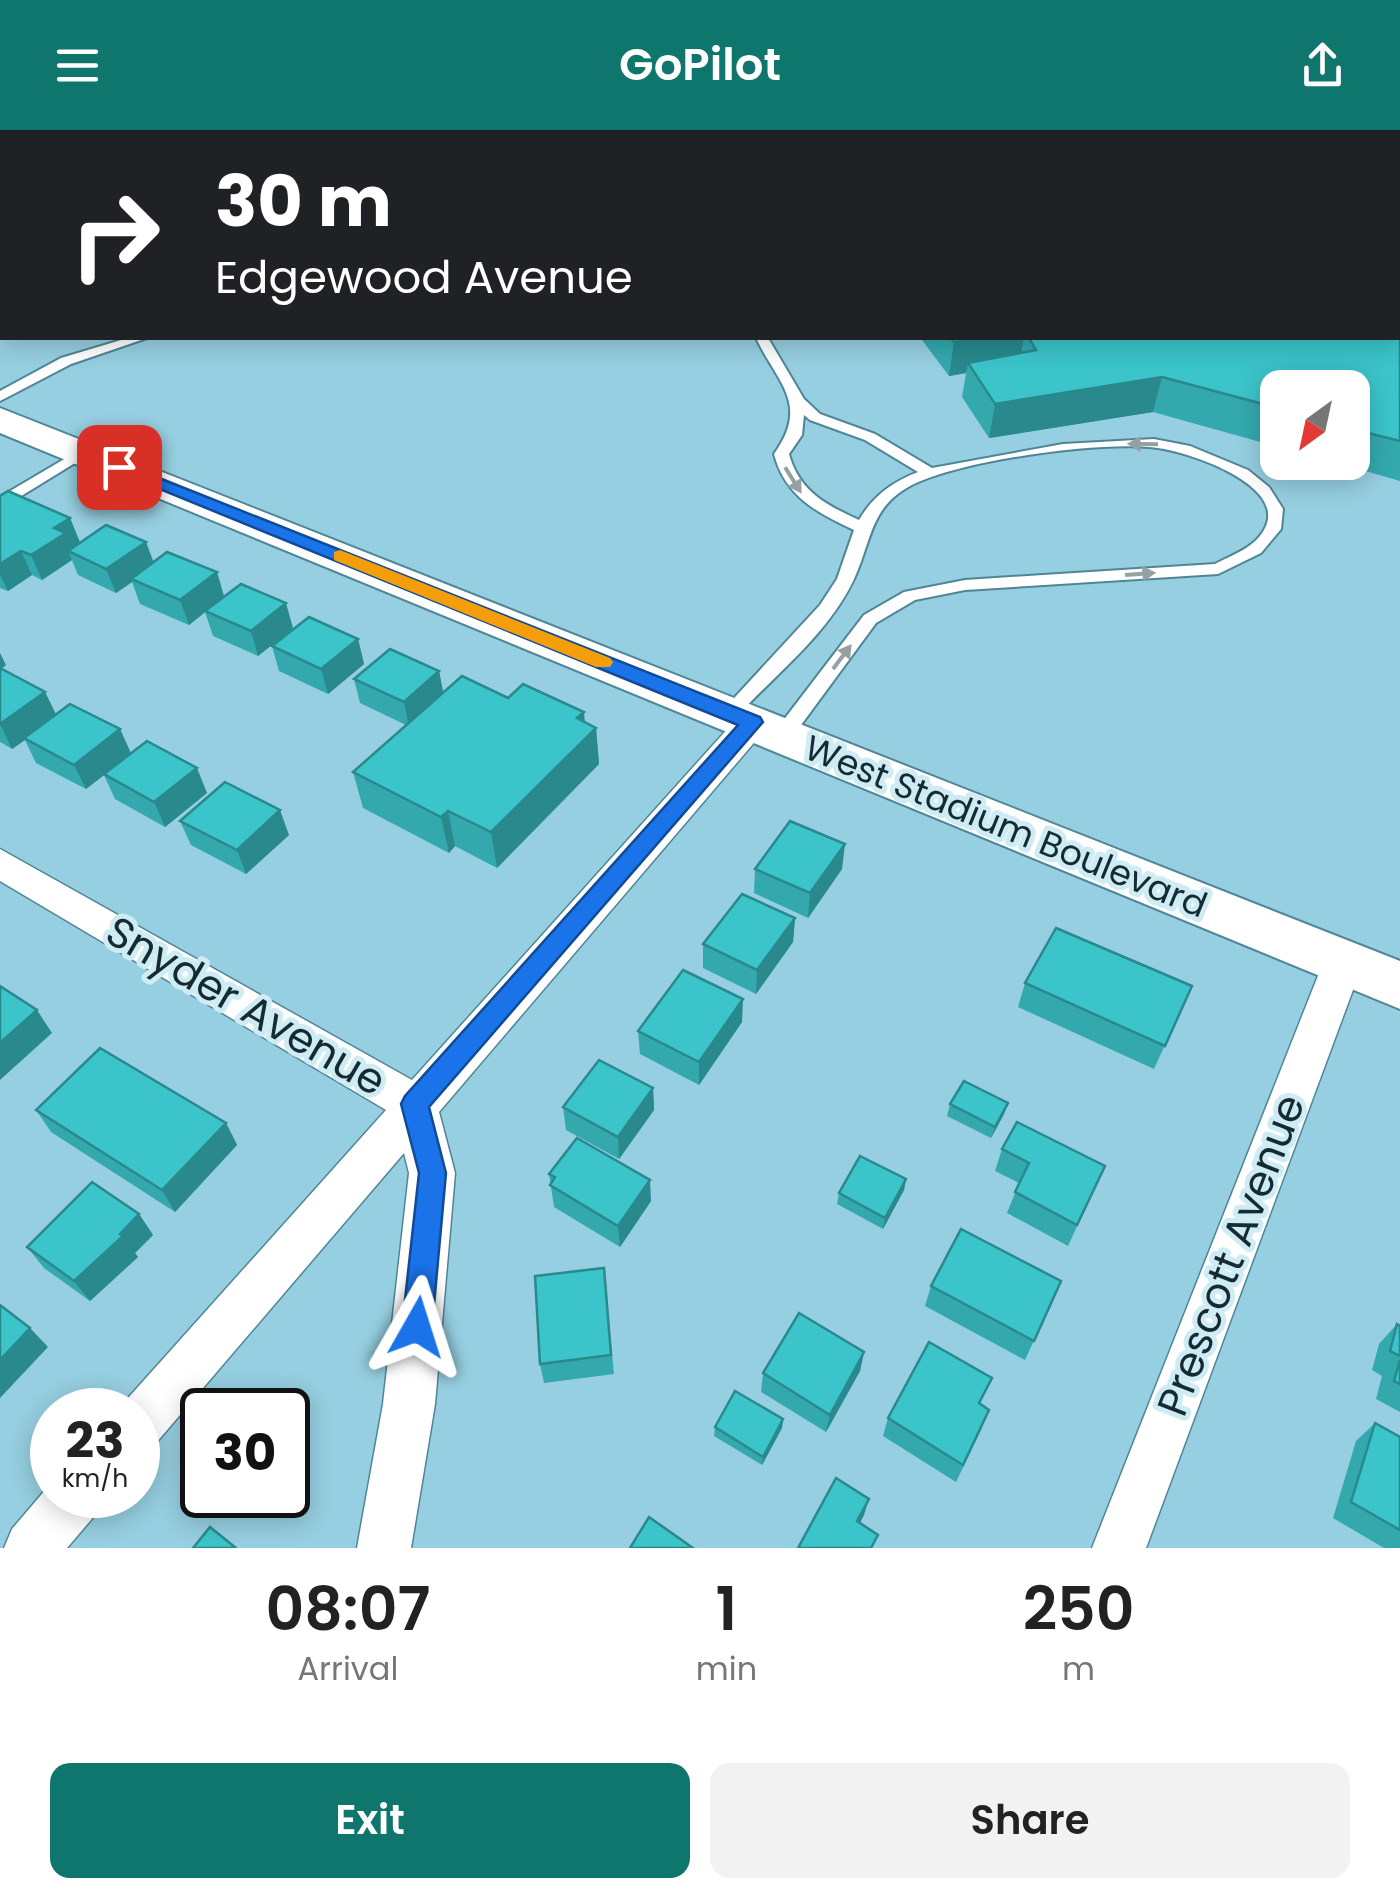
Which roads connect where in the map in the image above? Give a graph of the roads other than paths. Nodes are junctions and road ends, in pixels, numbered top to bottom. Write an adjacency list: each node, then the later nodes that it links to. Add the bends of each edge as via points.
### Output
1 (134, 340): 3 (lane, via 66,361)
2 (763, 340): 4 (lane)
3 (0, 396)
4 (798, 401): 7 (lane, via 815,417 870,437); 9 (lane, one-way to 9, via 795,435 782,454 785,475 797,492)
5 (0, 419): 6 (main road, West Stadium Boulevard)
6 (83, 452): 8 (lane); 10 (main road, West Stadium Boulevard)
7 (930, 473): 9 (lane, via 875,504); 10 (lane, one-way to 7, via 870,619 910,596 965,585 1218,569 1252,556 1274,531 1275,507 1259,483 1230,464 1152,442)
8 (0, 504)
9 (863, 528): 10 (lane, via 838,593)
10 (755, 724): 12 (main road, West Stadium Boulevard); 14 (street)
11 (0, 862): 14 (street, Snyder Avenue)
12 (1342, 962): 13 (main road, West Stadium Boulevard); 19 (street, Prescott Avenue)
13 (1400, 986)
14 (415, 1104): 15 (street); 18 (street, Snyder Avenue, via 432,1173 409,1404)
15 (160, 1399)
16 (56, 1518): 17 (street)
17 (31, 1548)
18 (384, 1548)
19 (1118, 1548)

